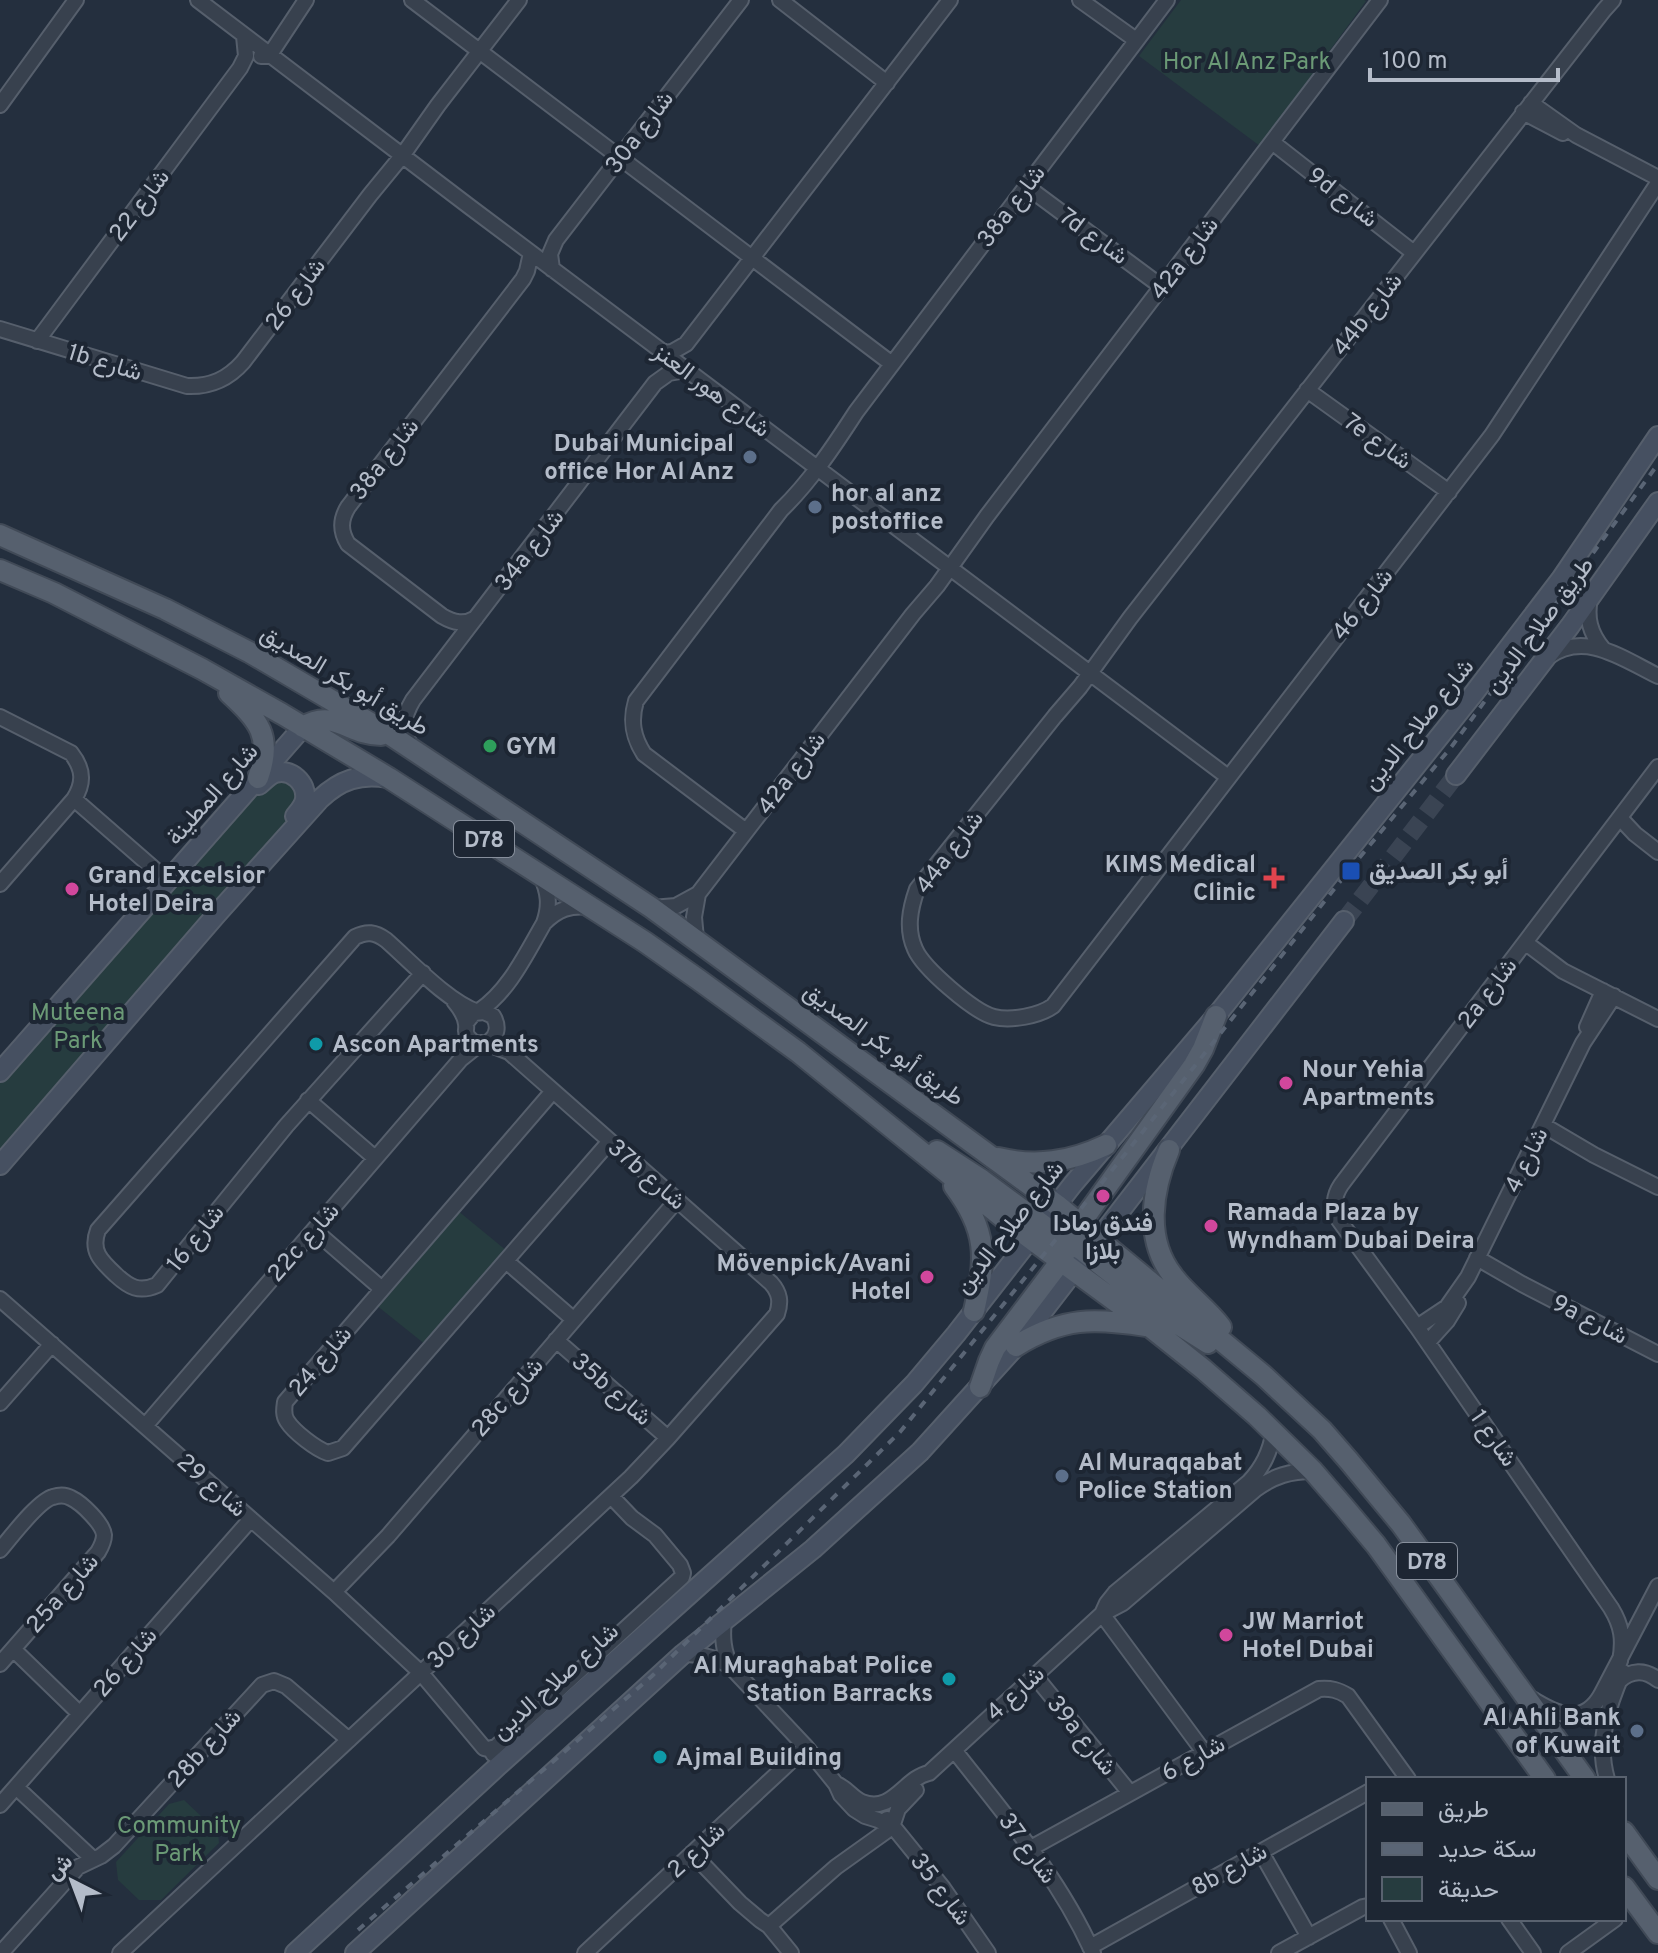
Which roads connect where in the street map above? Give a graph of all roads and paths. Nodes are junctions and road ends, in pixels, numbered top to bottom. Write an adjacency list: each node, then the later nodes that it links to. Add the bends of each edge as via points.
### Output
1 (76, 0): 19 (street)
2 (198, 0): 13 (street, شارع هور العنز)
3 (306, 0): 16 (street)
4 (412, 0): 15 (street)
5 (519, 0): 15 (street, شارع 26)
6 (741, 0): 23 (street, 30a شارع)
7 (780, 0): 18 (street)
8 (950, 0): 18 (street)
9 (1080, 0): 14 (street)
10 (1167, 0): 14 (street, 38a شارع)
11 (1376, 1): 21 (street, 42a شارع)
12 (1608, 3): 20 (street, 44b شارع)
13 (244, 36): 16 (street, شارع هور العنز); 17 (street, شارع 22, via 246,56)
14 (1136, 40): 25 (street, 38a شارع)
15 (480, 52): 22 (street, شارع 26); 23 (street)
16 (266, 53): 17 (street); 22 (street, شارع هور العنز)
17 (240, 68): 32 (street, شارع 22)
18 (887, 83): 28 (street)
19 (0, 105)
20 (1527, 108): 24 (street); 27 (street, 44b شارع)
21 (1272, 142): 27 (street, 9d شارع); 30 (street, 42a شارع)
22 (399, 154): 26 (street, شارع هور العنز); 36 (street, شارع 26, via 243,362 224,380)
23 (619, 158): 28 (street); 29 (street, 30a شارع, via 552,247)
24 (1658, 181): 40 (street, شارع 46, via 1513,406)
25 (1026, 186): 30 (street, 7d شارع); 34 (street, 38a شارع)
26 (531, 253): 29 (street, شارع هور العنز); 46 (street, 38a شارع, via 523,279 348,507 342,522 348,544 442,616 459,623)
27 (1414, 253): 37 (street, 44b شارع)
28 (752, 258): 33 (street, via 686,344); 34 (street)
29 (552, 269): 33 (street, شارع هور العنز)
30 (1162, 287): 43 (street, 42a شارع)
31 (0, 329): 32 (street, 1b شارع)
32 (37, 341): 36 (street, 1b شارع, via 187,386)
33 (664, 353): 35 (street, شارع هور العنز)
34 (892, 364): 39 (street, 38a شارع)
35 (686, 370): 39 (street, شارع هور العنز); 46 (street, 34a شارع, via 655,383)
36 (211, 384)
37 (1307, 390): 40 (street, 7e شارع); 50 (street, 44b شارع)
38 (1658, 436): 85 (main road, شارع صلاح الدين, via 1517,638)
39 (814, 466): 43 (street, شارع هور العنز); 64 (street, 38a شارع, via 642,692 633,711 633,732 644,754)
40 (1449, 492): 58 (street, شارع 46)
41 (1658, 502): 45 (main road, طريق صلاح الدين)
42 (0, 535): 54 (main road, طريق أبو بكر الصديق / D78, via 165,609)
43 (947, 566): 50 (street, شارع هور العنز); 64 (street, 42a شارع)
44 (0, 570): 49 (main road, D78)
45 (1590, 598): 47 (street, via 1591,630); 48 (main road, طريق صلاح الدين)
46 (476, 618): 55 (street, 34a شارع, via 406,712 406,739)
47 (1603, 649): 48 (street, via 1577,645); 51 (street)
48 (1542, 662): 57 (main road, طريق صلاح الدين)
49 (202, 669): 53 (main road, D78); 59 (main road, via 257,722 264,750)
50 (1087, 671): 58 (street, شارع هور العنز); 82 (street, 44a شارع, via 926,876 909,919 923,963 983,1012 1009,1018)
51 (1658, 676)
52 (0, 717): 61 (street, via 71,753 82,780)
53 (303, 727): 54 (main road, via 324,719 366,734); 59 (main road, شارع المطينة); 60 (main road, D78)
54 (389, 734): 55 (main road, طريق أبو بكر الصديق / D78)
55 (413, 750): 71 (main road, طريق أبو بكر الصديق / D78)
56 (1658, 767): 63 (street, 2a شارع)
57 (1456, 775)
58 (1228, 777): 82 (street, شارع 46)
59 (258, 778): 62 (main road, شارع المطينة)
60 (389, 778): 66 (main road, D78); 72 (main road, via 359,777 331,789)
61 (74, 799): 67 (street); 68 (street)
62 (221, 820): 67 (main road, شارع المطينة); 72 (main road, via 275,773 291,774 305,792 302,807 246,868)
63 (1616, 824): 65 (street, via 1635,844); 76 (street, 2a شارع)
64 (746, 831): 69 (street, 42a شارع)
65 (1657, 852)
66 (540, 876): 70 (main road, D78); 74 (street, via 549,899)
67 (168, 881): 92 (main road, شارع المطينة)
68 (0, 884)
69 (698, 894): 71 (street, via 676,906); 75 (street)
70 (589, 907): 74 (street, via 564,908); 78 (main road, D78)
71 (652, 908): 75 (main road, طريق أبو بكر الصديق / D78)
72 (216, 915): 103 (main road)
73 (1344, 921): 99 (main road)
74 (544, 923): 79 (street)
75 (696, 939): 84 (main road, طريق أبو بكر الصديق / D78)
76 (1522, 947): 80 (street); 108 (street, 2a شارع, via 1338,1188 1334,1207)
77 (423, 973): 81 (street); 94 (street, شارع 16); 94 (street, شارع 16, via 379,935 355,937 98,1230 94,1247 102,1262 131,1287 157,1285)
78 (699, 980): 84 (main road, via 733,988 778,1021 791,1021); 95 (main road, D78)
79 (502, 991): 83 (street); 87 (street)
80 (1608, 994): 86 (street); 96 (street, شارع 4, via 1590,1020)
81 (454, 1000): 83 (street); 88 (street)
82 (1047, 1010)
83 (479, 1012): 87 (street, via 489,1013); 88 (street, via 470,1016)
84 (799, 1014): 100 (main road, طريق أبو بكر الصديق / D78)
85 (1216, 1016): 98 (main road, شارع صلاح الدين); 107 (main road, via 1194,1065)
86 (1658, 1019)
87 (496, 1024): 89 (street, via 494,1038); 90 (street, 37b شارع)
88 (466, 1028): 89 (street, via 472,1040); 91 (street)
89 (483, 1043): 90 (street, 37b شارع); 91 (street, 22c شارع)
90 (509, 1052): 93 (street, 37b شارع)
91 (461, 1059): 101 (street, 22c شارع)
92 (0, 1072)
93 (553, 1091): 97 (street, 37b شارع); 116 (street, شارع 24)
94 (308, 1100): 101 (street)
95 (887, 1124): 102 (main road, D78); 110 (main road, via 952,1159)
96 (1540, 1130): 104 (street); 115 (street, شارع 4)
97 (610, 1141): 105 (street, 37b شارع); 113 (street, شارع 24)
98 (1106, 1145): 100 (main road, via 1048,1163); 106 (main road, شارع صلاح الدين)
99 (1169, 1150): 112 (main road); 128 (main road, via 1156,1188 1157,1246 1173,1277 1217,1322)
100 (992, 1156): 106 (main road, طريق أبو بكر الصديق / D78)
101 (375, 1158): 109 (street, 22c شارع)
102 (933, 1162): 110 (main road, D78); 119 (main road, via 966,1202 981,1236)
103 (0, 1165)
104 (1658, 1187)
105 (677, 1200): 118 (street, 37b شارع, via 771,1283); 120 (street, 28c شارع)
106 (1057, 1205): 107 (main road, طريق أبو بكر الصديق / D78); 110 (main road, شارع صلاح الدين)
107 (1080, 1224): 111 (main road); 112 (main road, طريق أبو بكر الصديق / D78)
108 (1342, 1224): 122 (street, شارع 1)
109 (314, 1230): 116 (street); 131 (street, 22c شارع)
110 (1036, 1232): 111 (main road); 114 (main road, D78); 119 (main road, شارع صلاح الدين)
111 (1070, 1243): 112 (main road); 114 (main road)
112 (1094, 1247): 114 (main road); 128 (main road, via 1167,1317)
113 (506, 1261): 116 (street, شارع 24, via 343,1448 320,1451 287,1422 285,1402); 120 (street, 35b شارع)
114 (1067, 1267): 121 (main road, D78); 126 (main road); 129 (main road, via 995,1348)
115 (1472, 1267): 122 (street, شارع 4, via 1447,1307); 124 (street, شارع 4, via 1452,1314); 127 (street, 9a شارع, via 1522,1284)
116 (382, 1289)
117 (0, 1299): 125 (street, شارع 29)
118 (780, 1300): 133 (street, شارع 30, via 773,1320)
119 (974, 1311): 142 (main road, شارع صلاح الدين, via 923,1374 846,1454)
120 (573, 1319): 123 (street, 28c شارع)
121 (1149, 1326): 126 (main road, via 1078,1321 1035,1334); 132 (main road, D78)
122 (1417, 1327): 124 (street, شارع 1)
123 (556, 1340): 133 (street, 35b شارع); 140 (street, 28c شارع)
124 (1428, 1342): 147 (street, شارع 1, via 1611,1608 1622,1631)
125 (52, 1344): 130 (street); 131 (street, شارع 29)
126 (1016, 1346): 129 (main road)
127 (1658, 1354)
128 (1242, 1358): 154 (main road, D78, via 1349,1461 1401,1524)
129 (980, 1387): 144 (main road, via 854,1514)
130 (0, 1403)
131 (145, 1426): 136 (street, شارع 29)
132 (1274, 1431): 134 (main road, D78); 137 (street, شارع 4, via 1258,1471)
133 (668, 1438): 135 (street, شارع 30)
134 (1313, 1471): 137 (street, شارع 4, via 1269,1480); 163 (main road, D78, via 1376,1545)
135 (611, 1496): 141 (street, via 682,1568 680,1581); 150 (street, شارع 30)
136 (251, 1519): 140 (street, شارع 29); 155 (street, شارع 26)
137 (1200, 1529): 143 (street, شارع 4, via 1115,1593)
138 (0, 1550): 145 (street, 25a شارع, via 41,1503 56,1496 78,1503 103,1531 98,1552)
139 (1658, 1588): 147 (street); 153 (street)
140 (334, 1592): 150 (street, شارع 29)
141 (645, 1613): 142 (main road); 160 (street)
142 (666, 1614): 160 (main road, شارع صلاح الدين)
143 (1102, 1614): 151 (street, شارع 4); 159 (street)
144 (724, 1619): 146 (main road); 149 (street)
145 (13, 1649): 148 (street, 25a شارع); 155 (street, 25a شارع)
146 (683, 1654): 149 (street, شارع 35, via 714,1658); 191 (main road)
147 (1620, 1661): 154 (street, via 1598,1701 1580,1714 1558,1714)
148 (0, 1664)
149 (731, 1667): 157 (street, شارع 35)
150 (421, 1673): 156 (street, شارع 30); 160 (street, شارع 29, via 481,1745)
151 (1035, 1676): 158 (street, شارع 4); 168 (street, 39a شارع)
152 (1658, 1680): 153 (street, via 1639,1671)
153 (1619, 1682): 165 (street, via 1603,1731)
154 (1522, 1693): 164 (main road, D78)
155 (80, 1714): 167 (street, شارع 26)
156 (349, 1740): 177 (street, 28b شارع, via 286,1686 268,1682 114,1846); 189 (street, شارع 30)
157 (806, 1747): 166 (street, شارع 35); 176 (street, شارع 2)
158 (954, 1750): 161 (street, شارع 4); 174 (street, شارع 37)
159 (1204, 1752): 162 (street, شارع 6, via 1319,1689 1330,1688 1355,1704); 168 (street, شارع 6)
160 (497, 1756): 190 (main road, شارع صلاح الدين)
161 (929, 1773): 170 (street, شارع 4); 172 (street, شارع 4, via 898,1809)
162 (1401, 1777)
163 (1544, 1777)
164 (1584, 1777)
165 (1607, 1777)
166 (836, 1784): 170 (street, شارع 35, via 862,1802); 172 (street, شارع 35, via 860,1813)
167 (16, 1787): 171 (street, شارع 26); 177 (street)
168 (1130, 1793): 174 (street, شارع 6)
169 (1366, 1793): 175 (street, 8b شارع)
170 (877, 1804): 172 (street, شارع 35)
171 (0, 1805)
172 (892, 1827): 184 (street, شارع 4); 194 (street, شارع 35)
173 (1626, 1835): 178 (main road)
174 (1031, 1848): 187 (street, شارع 37)
175 (1261, 1852): 186 (street); 187 (street, 8b شارع)
176 (692, 1853): 184 (street); 192 (street, شارع 2)
177 (93, 1859): 188 (street, 28b شارع, via 73,1872)
178 (1658, 1879)
179 (1626, 1890): 185 (main road)
180 (1366, 1906): 186 (street)
181 (1392, 1921): 196 (street)
182 (1510, 1921): 197 (street)
183 (1612, 1921): 198 (street)
184 (769, 1926): 193 (street)
185 (1658, 1933)
186 (1309, 1937): 195 (street)
187 (1092, 1950)
188 (1, 1953)
189 (120, 1953)
190 (295, 1953)
191 (355, 1953)
192 (585, 1953)
193 (791, 1953)
194 (988, 1953)
195 (1279, 1953)
196 (1409, 1953)
197 (1533, 1953)
198 (1568, 1953)

